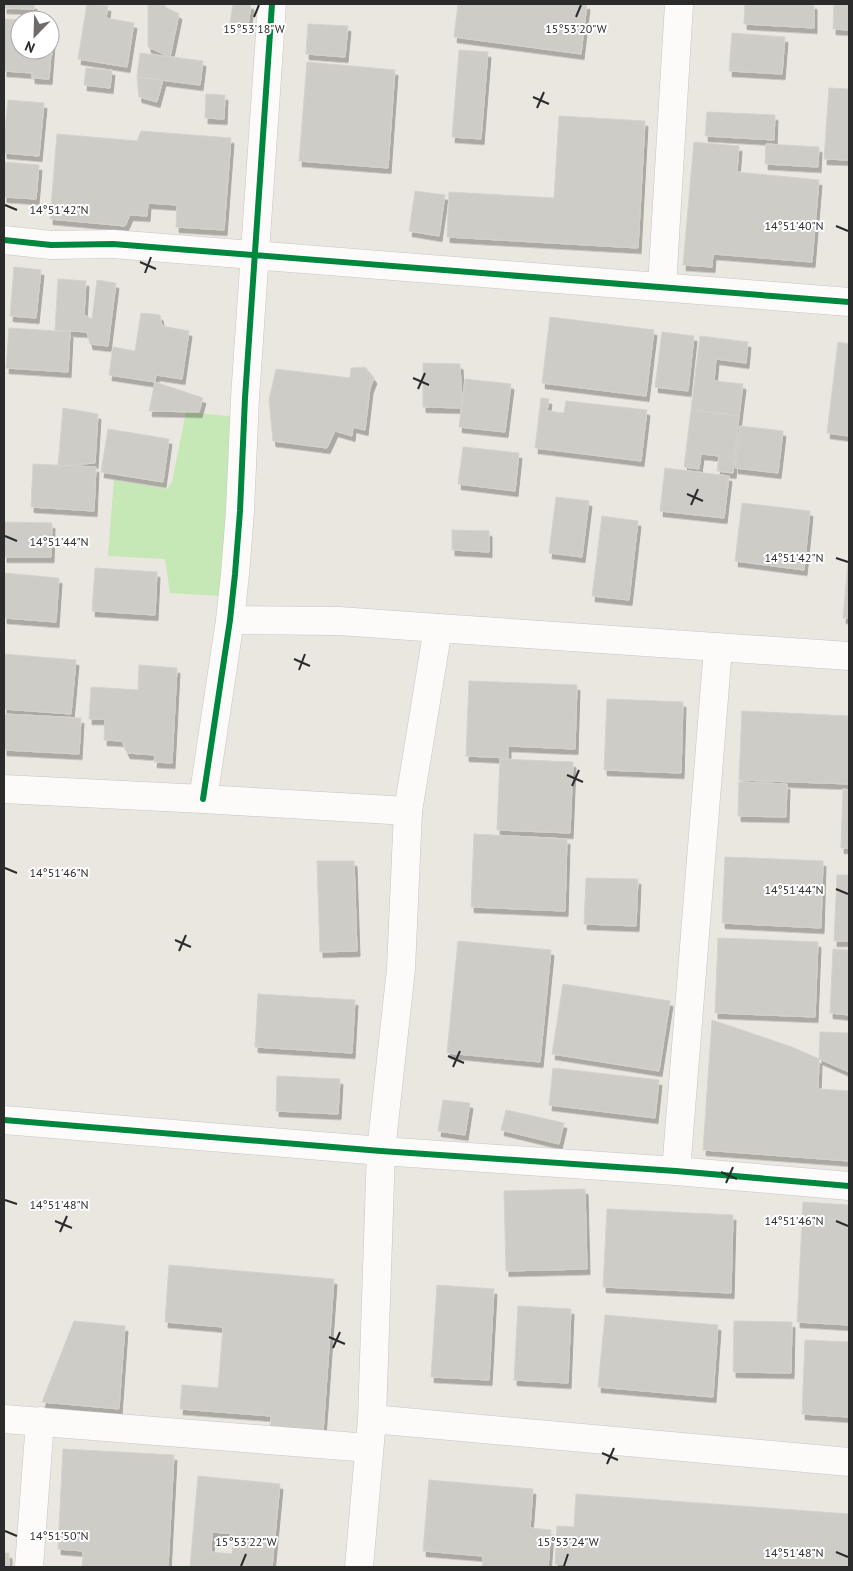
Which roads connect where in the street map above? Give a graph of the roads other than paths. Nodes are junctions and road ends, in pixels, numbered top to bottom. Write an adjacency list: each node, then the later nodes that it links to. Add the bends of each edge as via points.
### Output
1 (272, 4): 4 (street)
2 (679, 4): 5 (street)
3 (4, 240): 4 (street, via 51,245 114,244)
4 (254, 255): 5 (street); 7 (street, via 240,511)
5 (662, 286): 6 (street)
6 (849, 302)
7 (230, 620): 8 (street, via 340,621); 12 (street)
8 (438, 628): 9 (street); 13 (street)
9 (718, 648): 10 (street); 16 (street)
10 (849, 656)
11 (4, 789): 12 (street)
12 (203, 799): 13 (street)
13 (408, 811): 15 (street, via 401,969)
14 (4, 1120): 15 (street)
15 (381, 1151): 16 (street); 19 (street)
16 (676, 1171): 17 (street)
17 (849, 1186)
18 (4, 1419): 20 (street)
19 (372, 1419): 21 (street); 22 (street)
20 (40, 1421): 21 (street); 23 (street)
21 (369, 1448): 24 (street)
22 (849, 1462)
23 (29, 1567)
24 (359, 1567)

